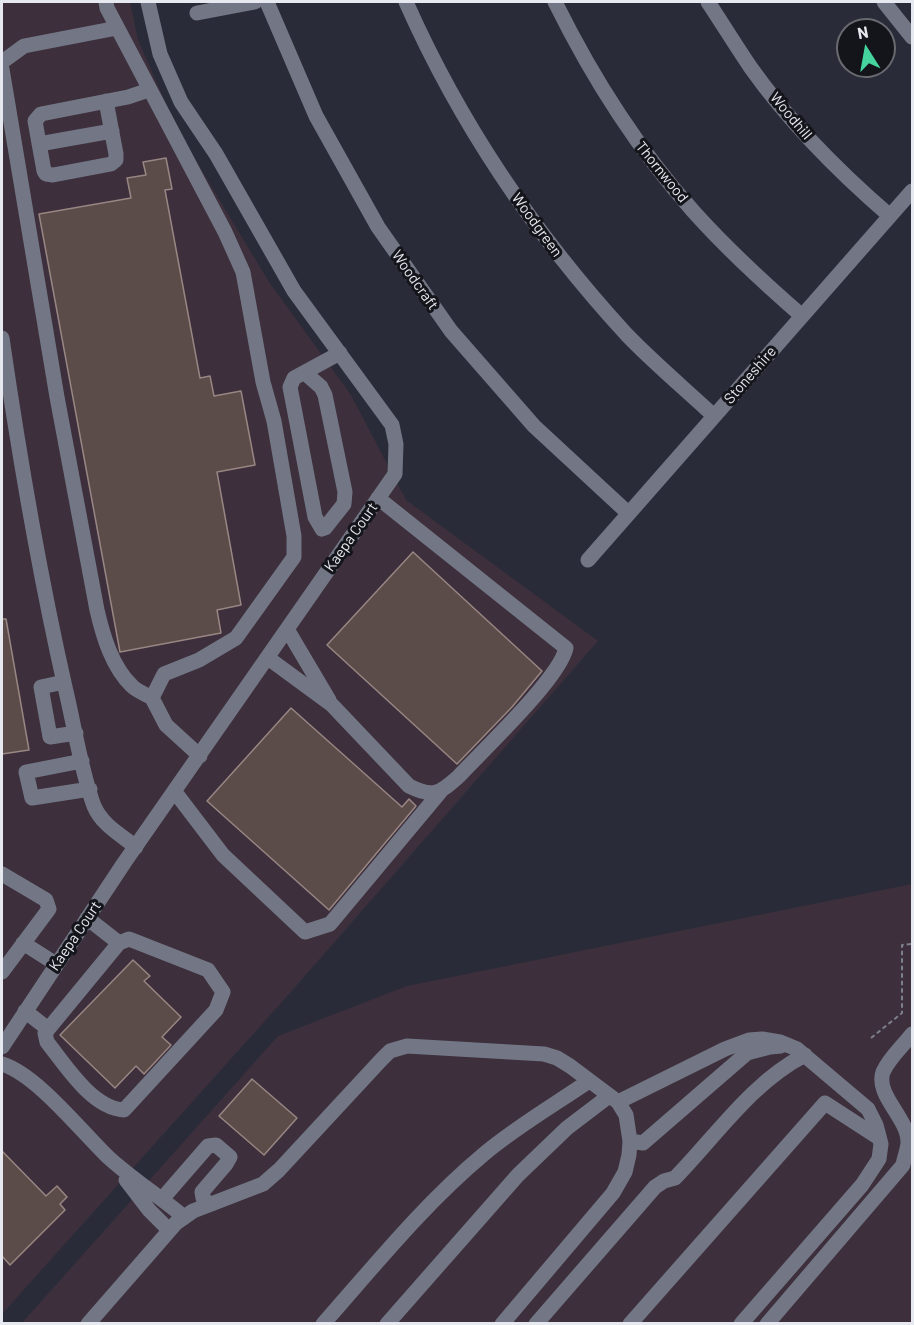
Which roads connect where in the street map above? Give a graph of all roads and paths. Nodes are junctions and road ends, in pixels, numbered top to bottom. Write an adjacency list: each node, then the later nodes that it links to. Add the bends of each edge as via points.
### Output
1 (106, 2): 10 (street)
2 (148, 2): 22 (street, Kaepa Court, via 160,54 181,102 216,154 294,291)
3 (255, 2): 9 (street)
4 (267, 2): 26 (street, Woodcraft, via 316,116 361,197 451,331 534,426)
5 (406, 2): 24 (street, Woodgreen, via 484,152 552,248 628,336)
6 (555, 2): 20 (street, Thornwood, via 580,52 632,135 693,211)
7 (708, 2): 19 (street, Woodhill, via 752,68 805,134)
8 (884, 2): 11 (street)
9 (197, 13)
10 (117, 28): 12 (street, via 24,46); 14 (street)
11 (912, 38)
12 (2, 62)
13 (2, 69): 31 (street, via 55,387 103,635 116,664 132,686)
14 (149, 90): 15 (street); 31 (street, via 243,272 294,536 294,557 236,638 164,674)
15 (106, 101): 16 (street); 17 (street, via 41,114 35,121)
16 (112, 131): 17 (street); 17 (street, via 116,160 111,164 53,175 44,171)
17 (39, 144)
18 (912, 191): 19 (street, Stoneshire)
19 (890, 216): 20 (street, Stoneshire)
20 (802, 316): 24 (street, Stoneshire)
21 (2, 338): 30 (street)
22 (340, 353): 23 (street); 25 (street, Kaepa Court, via 392,425 395,474)
23 (305, 373): 23 (street, via 292,382 291,395 315,517 322,529 344,504 345,492 325,395)
24 (714, 416): 26 (street, Stoneshire)
25 (378, 498): 28 (street, Kaepa Court); 37 (street, via 566,648 565,656 547,682)
26 (628, 513): 27 (street, Stoneshire)
27 (588, 560)
28 (288, 629): 29 (street, Kaepa Court); 32 (street)
29 (267, 658): 32 (street); 34 (street, Kaepa Court)
30 (64, 682): 33 (street); 33 (street, via 41,687 50,737)
31 (152, 698): 34 (street, via 166,725)
32 (332, 705): 37 (street, via 409,786 423,794)
33 (76, 733): 35 (street)
34 (200, 756): 38 (street, Kaepa Court)
35 (82, 761): 36 (street); 36 (street, via 26,772 32,798)
36 (90, 789): 39 (street, via 95,808 107,825)
37 (441, 791): 38 (street, via 330,924 305,932 223,855)
38 (175, 792): 39 (street, Kaepa Court)
39 (136, 847): 41 (street, Kaepa Court)
40 (2, 874): 42 (street, via 46,900 49,909)
41 (87, 918): 43 (street); 45 (street, Kaepa Court)
42 (23, 943): 45 (street); 46 (street)
43 (118, 943): 48 (street); 48 (street, via 129,939 208,970 223,992 216,1010 124,1110 112,1109 95,1099 46,1042)
44 (912, 944): 50 (path, via 902,945 902,1013)
45 (56, 964): 47 (street, Kaepa Court)
46 (2, 972)
47 (25, 1011): 48 (street); 52 (street, Kaepa Court)
48 (48, 1029)
49 (912, 1034): 71 (street, via 882,1076 884,1092 900,1118 908,1143 903,1165)
50 (871, 1038)
51 (790, 1046): 53 (street); 56 (street, via 749,1040); 58 (street, via 747,1053 643,1143)
52 (2, 1047)
53 (805, 1055): 57 (street, via 867,1109); 68 (street, via 754,1093 675,1178 655,1187)
54 (2, 1064): 59 (street, via 30,1078)
55 (589, 1081): 56 (street); 61 (street, via 557,1058 544,1054 407,1046 390,1051 279,1170 262,1184); 65 (street, via 485,1153 454,1181 406,1228)
56 (614, 1099): 58 (street, via 626,1115); 66 (street, via 567,1128 518,1175)
57 (879, 1138): 69 (street, via 825,1103); 70 (street, via 879,1159 862,1185)
58 (630, 1141): 67 (street, via 625,1172 613,1192)
59 (108, 1156): 60 (street, via 140,1185); 63 (street)
60 (162, 1198): 61 (street, via 208,1146 216,1145 230,1157 202,1192); 62 (street)
61 (209, 1204): 62 (street)
62 (184, 1217): 63 (street)
63 (169, 1230): 64 (street)
64 (88, 1323)
65 (323, 1323)
66 (387, 1323)
67 (502, 1323)
68 (536, 1323)
69 (630, 1323)
70 (741, 1323)
71 (767, 1323)

